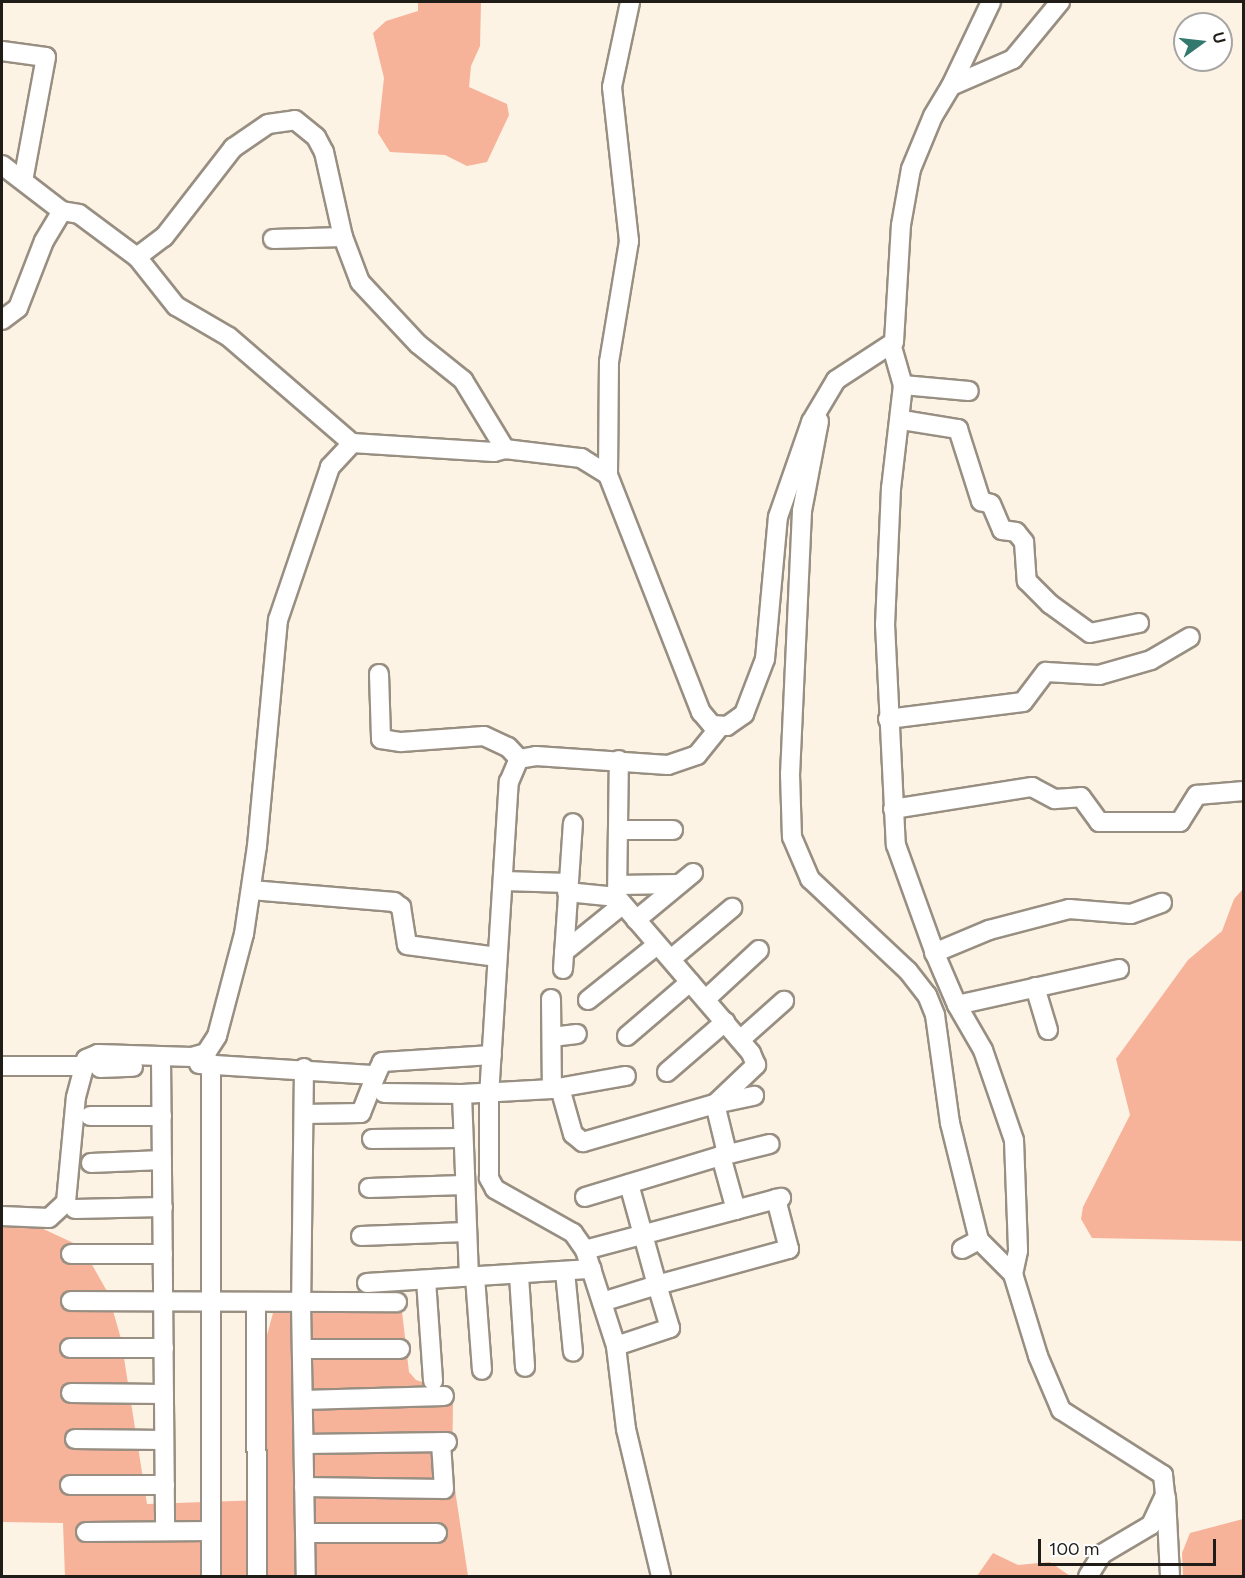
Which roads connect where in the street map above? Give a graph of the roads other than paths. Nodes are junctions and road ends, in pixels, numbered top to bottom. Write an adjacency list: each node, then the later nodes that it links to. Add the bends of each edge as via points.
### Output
1 (630, 2): 20 (street, via 612,87 629,240 609,362)
2 (991, 2): 5 (street)
3 (1059, 2): 5 (street, via 1013,59)
4 (2, 51): 7 (street, via 46,57)
5 (951, 86): 13 (street, via 911,169 901,225)
6 (2, 165): 7 (street)
7 (23, 181): 8 (street)
8 (62, 211): 11 (street, via 79,214); 12 (street, via 48,233 18,308)
9 (343, 237): 10 (street); 11 (street, via 320,144 307,128 283,119 233,148 164,237); 19 (street, via 360,282 418,344 463,380)
10 (273, 239)
11 (137, 257): 18 (street, via 176,306 229,337)
12 (2, 320)
13 (892, 347): 14 (street); 16 (street, via 836,380)
14 (903, 385): 15 (street); 17 (street)
15 (969, 391)
16 (822, 408): 25 (street, via 793,464 778,517 765,659 756,691 744,714); 97 (street, via 802,511 790,762 792,837 810,879 908,971 927,995 935,1015 950,1123)
17 (902, 420): 21 (street, via 958,429 981,501 991,504 1002,530 1019,535 1027,581 1050,604 1090,633); 24 (street, via 891,488 885,624)
18 (352, 443): 19 (street, via 494,452); 35 (street, via 330,467 278,620)
19 (505, 449): 20 (street, via 581,458)
20 (608, 475): 25 (street, via 701,712)
21 (1139, 623)
22 (1190, 637): 24 (street, via 1151,660 1099,675 1046,672 1023,702)
23 (379, 674): 26 (street, via 381,739 401,742 484,736 508,747)
24 (888, 719): 29 (street)
25 (719, 728): 27 (street, via 697,755 682,761 668,765)
26 (519, 759): 27 (street, via 568,756); 33 (street, via 509,782)
27 (619, 760): 31 (street)
28 (1244, 791): 29 (street, via 1197,795 1177,822 1099,822 1081,797 1055,799 1032,787)
29 (892, 809): 42 (street, via 896,845)
30 (573, 823): 34 (street)
31 (618, 830): 32 (street); 36 (street)
32 (673, 830)
33 (504, 881): 34 (street); 43 (street)
34 (567, 888): 36 (street); 36 (street, via 563,960)
35 (251, 890): 43 (street, via 393,902 401,907 407,945); 60 (street, via 244,934 211,1048 192,1057)
36 (619, 895): 39 (street); 39 (street, via 686,879)
37 (1162, 903): 42 (street, via 1131,914 1069,909 989,930)
38 (732, 908): 44 (street)
39 (636, 920): 40 (street)
40 (657, 945): 44 (street); 50 (street)
41 (759, 950): 49 (street)
42 (934, 953): 52 (street)
43 (497, 957): 59 (street)
44 (671, 959): 46 (street)
45 (1119, 969): 47 (street)
46 (690, 982): 49 (street); 56 (street)
47 (1035, 987): 52 (street); 54 (street)
48 (551, 999): 57 (street)
49 (706, 999): 53 (street)
50 (588, 1000)
51 (784, 1001): 58 (street)
52 (957, 1005): 81 (street, via 983,1050)
53 (725, 1022): 58 (street); 66 (street)
54 (1048, 1030)
55 (577, 1034): 57 (street)
56 (627, 1036)
57 (552, 1037): 69 (street)
58 (740, 1040): 74 (street, via 756,1065)
59 (492, 1055): 67 (street, via 382,1062); 70 (street)
60 (161, 1061): 61 (street); 63 (street, via 98,1054); 64 (street); 78 (street)
61 (210, 1064): 65 (street); 112 (street)
62 (2, 1066): 63 (street)
63 (81, 1066): 93 (street, via 66,1202 50,1218)
64 (100, 1068)
65 (304, 1068): 67 (street); 76 (street)
66 (667, 1072)
67 (376, 1075): 76 (street, via 361,1113)
68 (626, 1076): 69 (street)
69 (556, 1088): 70 (street); 74 (street, via 573,1134 584,1142)
70 (490, 1092): 72 (street); 98 (street, via 486,1162 495,1189 560,1223)
71 (384, 1093): 72 (street)
72 (462, 1094): 79 (street)
73 (754, 1096): 74 (street)
74 (715, 1104): 83 (street, via 726,1149)
75 (1017, 1105): 81 (street)
76 (304, 1114): 116 (street)
77 (90, 1116): 78 (street)
78 (162, 1116): 84 (street)
79 (462, 1138): 80 (street); 87 (street)
80 (372, 1139)
81 (1019, 1139): 104 (street, via 1028,1168 1017,1171)
82 (770, 1144): 83 (street)
83 (721, 1156): 86 (street); 92 (street)
84 (162, 1160): 85 (street); 90 (street)
85 (90, 1163)
86 (629, 1184): 89 (street); 96 (street)
87 (464, 1185): 88 (street); 94 (street)
88 (369, 1188)
89 (585, 1197)
90 (163, 1207): 91 (street); 101 (street)
91 (75, 1209)
92 (736, 1210): 96 (street); 109 (street, via 778,1198 789,1249)
93 (2, 1216)
94 (466, 1232): 95 (street); 106 (street)
95 (361, 1236)
96 (643, 1236): 98 (street); 109 (street)
97 (979, 1240): 99 (street); 104 (street)
98 (585, 1250): 102 (street)
99 (962, 1250)
100 (71, 1254): 101 (street)
101 (163, 1254): 111 (street)
102 (592, 1269): 103 (street); 114 (street)
103 (565, 1272): 105 (street); 122 (street)
104 (1014, 1274): 134 (street, via 1038,1356 1061,1410 1070,1420 1156,1467 1163,1475)
105 (519, 1276): 106 (street); 123 (street)
106 (472, 1277): 107 (street); 124 (street)
107 (426, 1280): 108 (street); 127 (street, via 439,1388)
108 (367, 1283)
109 (657, 1285): 114 (street); 117 (street, via 670,1328)
110 (71, 1301): 111 (street)
111 (163, 1301): 112 (street); 119 (street)
112 (211, 1302): 115 (street); 136 (street)
113 (397, 1302): 116 (street)
114 (602, 1302): 117 (street)
115 (256, 1303): 116 (street); 141 (street)
116 (301, 1303): 120 (street)
117 (616, 1346): 143 (street, via 626,1429)
118 (70, 1348): 119 (street)
119 (164, 1348): 126 (street)
120 (302, 1349): 121 (street); 127 (street)
121 (400, 1349)
122 (573, 1352)
123 (525, 1366)
124 (482, 1370)
125 (71, 1393): 126 (street)
126 (164, 1394): 129 (street)
127 (303, 1400): 130 (street)
128 (75, 1439): 129 (street)
129 (164, 1440): 132 (street)
130 (304, 1444): 133 (street); 133 (street, via 444,1442 444,1489)
131 (70, 1485): 132 (street)
132 (165, 1485): 135 (street)
133 (304, 1487): 138 (street)
134 (1166, 1495): 144 (street, via 1151,1525 1102,1554); 145 (street)
135 (165, 1531): 136 (street); 137 (street)
136 (211, 1531): 140 (street)
137 (86, 1532)
138 (305, 1533): 139 (street); 142 (street)
139 (437, 1533)
140 (211, 1576)
141 (257, 1576)
142 (306, 1576)
143 (661, 1576)
144 (1088, 1576)
145 (1170, 1576)

